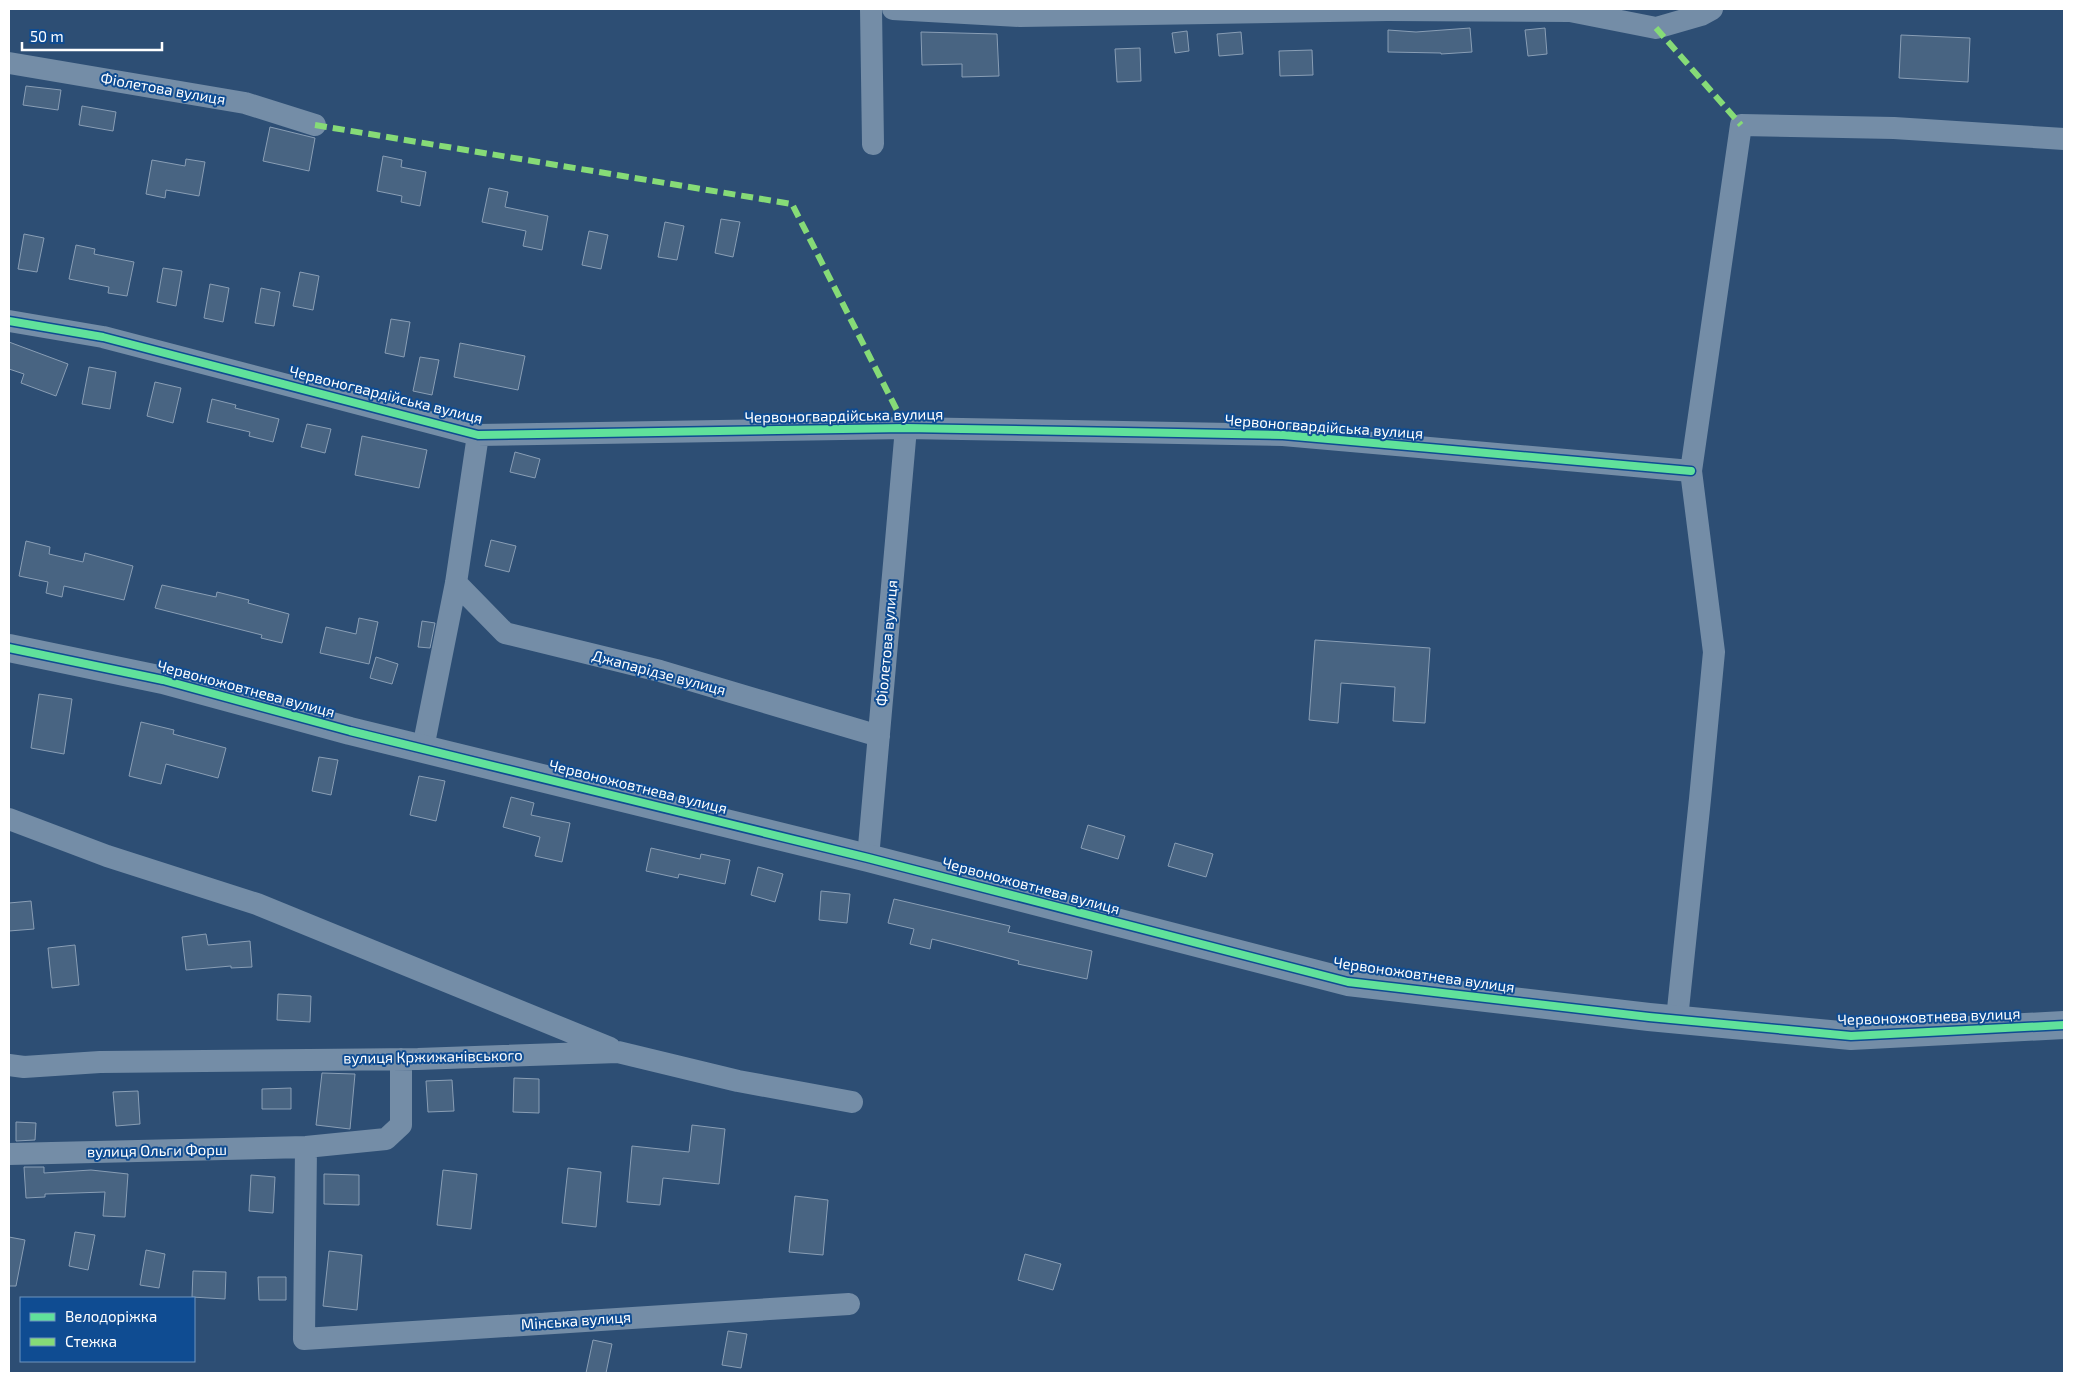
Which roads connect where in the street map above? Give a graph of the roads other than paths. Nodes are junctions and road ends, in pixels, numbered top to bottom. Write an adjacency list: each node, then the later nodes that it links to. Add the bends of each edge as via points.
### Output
1 (871, 9): 7 (street)
2 (892, 9): 3 (street, via 1020,16 1387,10 1570,11 1656,28)
3 (1712, 9)
4 (9, 63): 5 (street, Фіолетова вулиця, via 245,104)
5 (316, 125)
6 (2064, 139): 11 (street, via 1894,128 1741,125)
7 (873, 144)
8 (9, 321): 10 (street, Червоногвардійська вулиця, via 103,337)
9 (906, 428): 10 (street, Червоногвардійська вулиця); 11 (street, Червоногвардійська вулиця, via 1283,435); 14 (street, Фіолетова вулиця)
10 (478, 435): 12 (street)
11 (1691, 471): 18 (street, via 1714,652)
12 (456, 583): 14 (street, Джапарідзе вулиця, via 505,633 660,671); 15 (street)
13 (9, 648): 15 (street, Червоножовтнева вулиця, via 163,680)
14 (879, 736): 17 (street, Фіолетова вулиця)
15 (423, 748): 17 (street, Червоножовтнева вулиця)
16 (9, 819): 20 (street, via 107,856 257,904)
17 (868, 858): 18 (street, Червоножовтнева вулиця, via 1348,982)
18 (1677, 1020): 19 (street, Червоножовтнева вулиця, via 1851,1036)
19 (2064, 1025)
20 (618, 1052): 21 (street, вулиця Кржижанівського); 23 (street, вулиця Кржижанівського, via 738,1081)
21 (401, 1059): 22 (street, вулиця Кржижанівського); 24 (street, вулиця Ольги Форш, via 401,1125 386,1139)
22 (9, 1065)
23 (852, 1102)
24 (306, 1147): 25 (street, вулиця Ольги Форш); 26 (street, Мінська вулиця, via 304,1339)
25 (9, 1154)
26 (849, 1304)

